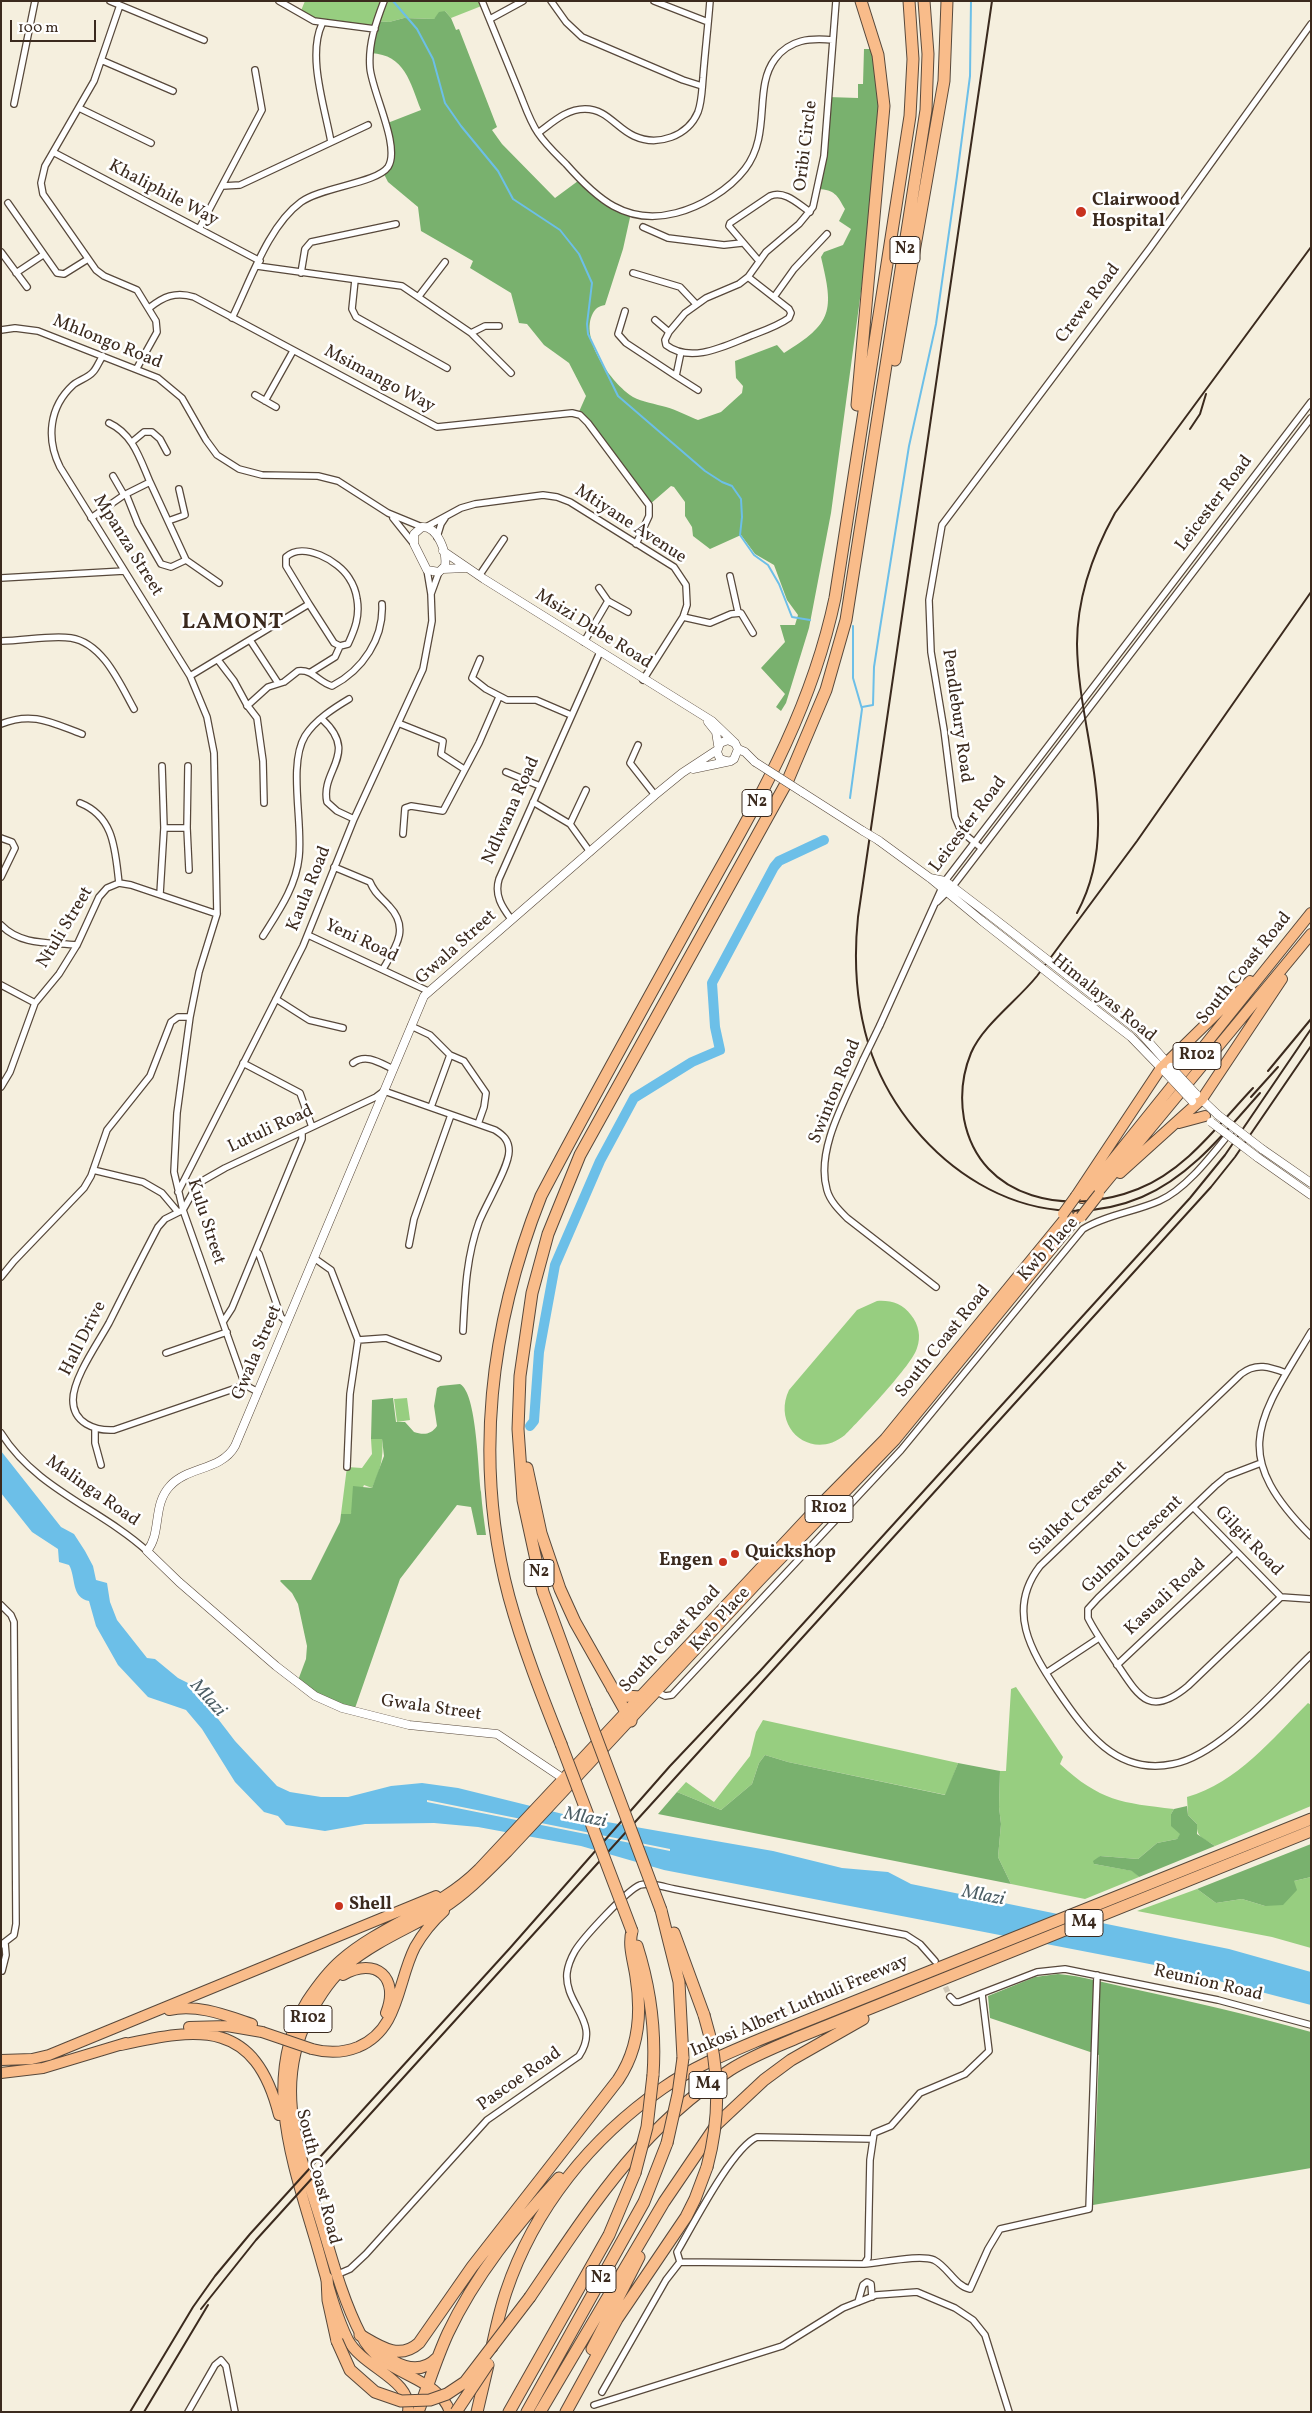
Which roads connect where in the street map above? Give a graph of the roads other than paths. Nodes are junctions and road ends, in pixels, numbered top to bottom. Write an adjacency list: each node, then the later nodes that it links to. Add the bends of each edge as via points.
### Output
1 (35, 1): 29 (street)
2 (110, 1): 16 (street)
3 (279, 1): 20 (street)
4 (379, 1): 17 (street)
5 (384, 1): 17 (street)
6 (482, 1): 18 (street)
7 (523, 1): 18 (street)
8 (551, 1): 27 (street, via 582,37)
9 (654, 1): 19 (street)
10 (710, 1): 19 (street)
11 (836, 1): 24 (street, Oribi Circle)
12 (861, 1): 90 (highway, via 878,55 884,106)
13 (909, 1): 90 (highway, N2, via 914,59 910,116)
14 (924, 1): 83 (highway, N2, via 928,54 926,110)
15 (947, 1): 83 (highway, via 944,81 932,158 880,443)
16 (120, 5): 23 (street); 25 (street)
17 (380, 9): 22 (street)
18 (490, 19): 32 (street)
19 (708, 22): 27 (street)
20 (322, 24): 22 (street); 33 (street, via 316,50)
21 (1311, 24): 118 (street, Crewe Road, via 1154,242 945,519 938,543)
22 (374, 30): 49 (street, via 370,69 392,150 388,166 379,175 319,192 302,201 284,217)
23 (204, 40)
24 (833, 40): 32 (street, via 804,40 780,53 768,72 762,131 751,162 737,178 709,199 682,211 662,216 640,215 608,204 590,191); 38 (street, Oribi Circle, via 824,156)
25 (101, 60): 28 (street); 30 (street)
26 (256, 70): 36 (street, via 262,110)
27 (702, 86): 32 (street, via 700,104 692,121 682,132 666,140 633,136 609,116 588,109 565,114)
28 (173, 91)
29 (14, 104)
30 (79, 108): 34 (street); 35 (street)
31 (368, 125): 33 (street)
32 (538, 133)
33 (331, 142): 36 (street, via 240,185)
34 (151, 143)
35 (53, 152): 41 (street, Khaliphile Way); 46 (street, via 42,173 43,194)
36 (223, 186): 41 (street)
37 (8, 203): 45 (street)
38 (810, 212): 43 (street, via 786,196 770,196 729,224); 47 (street, Oribi Circle)
39 (396, 224): 51 (street, via 311,242 305,249)
40 (643, 226): 43 (street, via 672,239 724,245)
41 (199, 229): 49 (street, Khaliphile Way)
42 (827, 234): 57 (street, via 794,269)
43 (742, 243): 47 (street)
44 (2, 254): 50 (street)
45 (43, 255): 46 (street, via 60,274); 50 (street)
46 (88, 259): 59 (street, via 99,273 137,290)
47 (759, 261): 53 (street, Oribi Circle)
48 (445, 262): 56 (street)
49 (258, 264): 51 (street, Khaliphile Way); 61 (street)
50 (16, 273): 55 (street)
51 (301, 273): 54 (street, Khaliphile Way)
52 (633, 273): 58 (street, via 680,287)
53 (748, 277): 57 (street); 58 (street, Oribi Circle)
54 (355, 280): 56 (street, Khaliphile Way, via 398,285); 71 (street, via 352,308 356,317)
55 (27, 286)
56 (419, 296): 65 (street, Khaliphile Way)
57 (774, 298): 68 (street, via 789,309 791,315 780,323 717,349)
58 (696, 304): 66 (street, Oribi Circle)
59 (149, 308): 61 (street, Msimango Way, via 161,298 181,294 194,297); 70 (street, via 157,332)
60 (625, 312): 73 (street, via 618,331 623,341)
61 (232, 318): 67 (street, Msimango Way)
62 (655, 320): 66 (street)
63 (499, 326): 65 (street, via 485,326)
64 (1, 330): 69 (street, Mhlongo Road, via 38,331)
65 (472, 332): 72 (street, Khaliphile Way)
66 (669, 332): 68 (street, via 666,345)
67 (293, 351): 76 (street); 97 (street, Msimango Way, via 436,428 572,413 580,415 598,434 646,500 649,516)
68 (681, 352): 73 (street)
69 (103, 356): 70 (street, Mhlongo Road); 91 (street, Mpanza Street, via 94,372 74,385 60,401 51,432 56,459)
70 (137, 368): 88 (street, Mhlongo Road, via 178,393 210,448 233,465 262,475 329,478 345,484)
71 (447, 368)
72 (511, 373)
73 (676, 376): 74 (street)
74 (698, 390)
75 (255, 395): 76 (street)
76 (265, 401): 78 (street)
77 (1311, 402): 106 (street, Leicester Road)
78 (276, 407)
79 (1311, 418): 109 (street, Leicester Road)
80 (109, 423): 81 (street)
81 (132, 442): 82 (street, via 144,432 152,432); 85 (street)
82 (167, 452)
83 (870, 472): 239 (highway, N2, via 846,620 826,690 807,738 788,780 580,1155 555,1213 526,1325)
84 (113, 476): 87 (street)
85 (150, 482): 87 (street); 92 (street)
86 (179, 490): 92 (street, via 185,515)
87 (125, 495): 91 (street); 99 (street, via 160,564 171,567)
88 (388, 512): 93 (street, Mhlongo Road); 96 (street, Mhlongo Road)
89 (448, 515): 93 (street, Mtiyane Avenue); 94 (street); 97 (street, Mtiyane Avenue, via 476,504 551,496 570,502)
90 (847, 517): 267 (highway, N2, bridge, via 827,636 788,741 541,1196 522,1244 496,1357 489,1451 494,1518 502,1564 519,1632)
91 (91, 518): 103 (street, Mpanza Street)
92 (168, 522): 99 (street)
93 (424, 527): 94 (street, via 432,529); 96 (street, via 414,534)
94 (437, 536): 98 (street)
95 (504, 540): 104 (street)
96 (414, 544): 101 (street)
97 (636, 544): 117 (street, Mtiyane Avenue, via 674,567 683,578 688,598)
98 (443, 551): 100 (street, Msizi Dube Road); 102 (street, via 446,562)
99 (186, 560): 108 (street)
100 (468, 568): 102 (street); 104 (street, Msizi Dube Road)
101 (427, 570): 102 (street); 111 (street, Kaula Road)
102 (441, 570): 111 (street, Kaula Road)
103 (124, 571): 107 (street); 128 (street, Mpanza Street)
104 (479, 576): 122 (street, Msizi Dube Road)
105 (730, 576): 116 (street)
106 (1178, 577): 109 (street); 151 (street, Leicester Road)
107 (1, 578)
108 (219, 583)
109 (1185, 583): 152 (street, Leicester Road)
110 (599, 588): 112 (street)
111 (431, 594): 138 (street, Kaula Road, via 432,630 428,651)
112 (608, 600): 115 (street); 122 (street)
113 (309, 604): 120 (street); 123 (street, via 334,643); 123 (street, via 286,566 285,558 294,552 324,557 349,578 358,611 348,644)
114 (382, 604): 127 (street, via 381,622 374,644 355,670 332,686)
115 (628, 612)
116 (738, 612): 117 (street, via 710,623); 119 (street, via 743,614)
117 (682, 616): 129 (street, Mtiyane Avenue)
118 (929, 616): 165 (street, Pendlebury Road, via 954,817)
119 (753, 633)
120 (250, 640): 126 (street); 130 (street)
121 (1, 641): 134 (street, via 63,638 83,642 101,655)
122 (584, 642): 124 (street, Msizi Dube Road)
123 (340, 646): 127 (street, via 335,657)
124 (600, 652): 129 (street, Msizi Dube Road); 135 (street, Ndlwana Road)
125 (480, 659): 131 (street, via 472,678)
126 (218, 660): 128 (street); 133 (street)
127 (311, 672): 130 (street, via 298,671)
128 (190, 676): 180 (street, Mpanza Street, via 207,717 214,753)
129 (643, 680): 136 (street, Msizi Dube Road)
130 (278, 683): 133 (street, via 268,687)
131 (500, 697): 135 (street, via 512,702 536,700); 148 (street)
132 (349, 699): 137 (street)
133 (247, 706): 158 (street, via 257,718 260,732)
134 (134, 708)
135 (572, 715): 153 (street, Ndlwana Road)
136 (701, 716): 142 (street, Msizi Dube Road, via 719,726); 143 (street, Msizi Dube Road, via 714,728)
137 (322, 719): 159 (street, via 334,732 338,746 326,794 327,802); 185 (street, via 306,736 297,767 297,867 284,904)
138 (398, 723): 148 (street, via 443,741 441,754); 159 (street, Kaula Road)
139 (1, 724): 140 (street, via 32,717)
140 (82, 734)
141 (638, 745): 155 (street, via 630,763)
142 (736, 746): 143 (street, via 728,740); 144 (street); 145 (street, Msizi Dube Road)
143 (718, 748): 144 (street, Msizi Dube Road, via 720,759); 150 (street, Gwala Street)
144 (730, 760): 145 (street, Msizi Dube Road); 150 (street, Gwala Street)
145 (755, 762): 171 (street, Msizi Dube Road, bridge, via 863,830)
146 (162, 766): 161 (street)
147 (188, 766): 162 (street)
148 (464, 769): 163 (street, via 443,811 405,808)
149 (506, 772): 153 (street)
150 (682, 773): 155 (street, Gwala Street)
151 (1027, 773): 152 (street); 165 (street, Leicester Road)
152 (1035, 778): 166 (street, Leicester Road)
153 (540, 786): 156 (street, Ndlwana Road)
154 (586, 790): 160 (street)
155 (655, 795): 167 (street, Gwala Street)
156 (533, 802): 160 (street); 181 (street, Ndlwana Road, via 497,884 500,902)
157 (80, 803): 173 (street, via 98,814 111,831)
158 (264, 803)
159 (354, 819): 168 (street, Kaula Road)
160 (570, 824): 167 (street)
161 (164, 828): 162 (street); 176 (street)
162 (187, 828): 169 (street)
163 (403, 834)
164 (1, 838): 170 (street, via 15,844 14,853)
165 (974, 843): 166 (street); 172 (street, Leicester Road)
166 (981, 848): 174 (street, Leicester Road)
167 (590, 852): 181 (street, Gwala Street)
168 (334, 867): 184 (street, Kaula Road); 189 (street, via 370,882 373,891 397,917 400,937)
169 (189, 870)
170 (1, 877)
171 (930, 878): 172 (street, Msizi Dube Road); 175 (street, Msizi Dube Road)
172 (945, 880): 174 (street, Himalayas Road); 175 (street, Leicester Road)
173 (119, 883): 176 (street, Ntuli Street); 186 (street, Ntuli Street, via 107,888 99,897)
174 (953, 886): 177 (street, Leicester Road); 200 (street, Himalayas Road, bridge, via 1139,1031)
175 (940, 888): 177 (street, Himalayas Road); 178 (street, Leicester Road)
176 (160, 894): 180 (street, Ntuli Street)
177 (947, 894): 178 (street, Leicester Road); 200 (street, Himalayas Road, bridge)
178 (937, 902): 226 (street, Swinton Road, bridge, via 863,1060 828,1145 824,1174 827,1190 836,1207)
179 (1311, 913): 188 (main road, South Coast Road / R102)
180 (217, 914): 194 (street, via 199,972)
181 (511, 919): 191 (street, Gwala Street)
182 (1, 925): 186 (street, via 12,935 31,941)
183 (1311, 934): 187 (main road, South Coast Road / R102)
184 (308, 935): 189 (street, Yeni Road); 192 (street, Kaula Road)
185 (263, 936)
186 (77, 945): 193 (street, Ntuli Street)
187 (1298, 949): 204 (main road, via 1292,964); 217 (main road, South Coast Road / R102)
188 (1281, 950): 200 (main road); 219 (main road, South Coast Road / R102)
189 (383, 969): 191 (street, Yeni Road)
190 (1, 985): 193 (street)
191 (428, 991): 195 (street, Gwala Street)
192 (276, 999): 196 (street, via 309,1020); 198 (street, Kaula Road)
193 (35, 1004): 202 (street, Ntuli Street)
194 (190, 1017): 214 (street, via 178,1017 172,1022 150,1076 107,1130); 216 (street, Kulu Street, via 174,1147)
195 (411, 1026): 197 (street, via 430,1036); 201 (street, Gwala Street)
196 (342, 1028)
197 (450, 1055): 205 (street); 208 (street, via 464,1061 486,1093)
198 (243, 1063): 210 (street, via 300,1094); 216 (street, Kaula Road)
199 (354, 1063): 201 (street, via 366,1058)
200 (1166, 1067): 204 (street, Himalayas Road, bridge); 219 (main road)
201 (393, 1069): 203 (street, Gwala Street)
202 (1, 1088)
203 (384, 1091): 205 (street); 210 (street, Lutuli Road, via 376,1098); 224 (street, Gwala Street)
204 (1196, 1100): 207 (street, Himalayas Road); 209 (main road); 211 (street, Himalayas Road, bridge)
205 (431, 1107): 206 (street)
206 (450, 1115): 208 (street); 222 (street, via 414,1219)
207 (1208, 1119): 209 (main road); 213 (street, Himalayas Road, bridge)
208 (478, 1124): 230 (street, via 506,1138 509,1152 470,1251)
209 (1172, 1126): 217 (main road)
210 (312, 1127): 212 (street, Lutuli Road)
211 (1233, 1128): 213 (street, Kwb Place, bridge); 215 (street, Himalayas Road, bridge)
212 (302, 1132): 220 (street, Lutuli Road, via 204,1180); 223 (street, via 302,1139)
213 (1227, 1136): 218 (street, Himalayas Road, bridge); 257 (street, Kwb Place, via 1185,1183 1161,1201 1095,1222 1083,1230 901,1450 672,1695)
214 (93, 1170): 220 (street, via 143,1182 162,1193); 225 (street, via 79,1194)
215 (1311, 1183)
216 (178, 1192): 220 (street, Kulu Street)
217 (1098, 1194): 221 (main road, South Coast Road / R102, bridge)
218 (1311, 1195)
219 (1079, 1197): 221 (main road, bridge)
220 (181, 1211): 227 (street, Kulu Street); 238 (street, Hall Drive, via 165,1218 158,1227 75,1391 73,1399 78,1416)
221 (1073, 1216): 257 (main road, South Coast Road / R102, via 895,1440); 258 (main road, South Coast Road / R102, via 1048,1240 885,1439)
222 (409, 1245)
223 (256, 1251): 227 (street); 228 (street, via 280,1315)
224 (314, 1258): 228 (street, Gwala Street); 232 (street, via 331,1270)
225 (1, 1277)
226 (936, 1287)
227 (223, 1322): 229 (street, Kulu Street)
228 (287, 1322): 237 (street, Gwala Street)
229 (227, 1332): 233 (street); 236 (street, Kulu Street)
230 (464, 1332)
231 (1311, 1332): 235 (street)
232 (358, 1340): 234 (street, via 386,1338); 243 (street, via 350,1394)
233 (166, 1353)
234 (438, 1358)
235 (1286, 1373): 241 (street, via 1262,1418 1259,1436); 255 (street, Sialkot Crescent, via 1259,1366 1241,1374 1040,1566 1028,1587 1023,1615 1031,1647)
236 (244, 1385): 237 (street); 238 (street, via 125,1427)
237 (258, 1392): 246 (street, Gwala Street, via 231,1453 216,1464 176,1480 168,1488 157,1514 154,1542)
238 (95, 1429): 242 (street)
239 (518, 1429): 256 (highway, via 550,1565 575,1622); 266 (highway, N2, bridge, via 523,1500 543,1592)
240 (1, 1433): 246 (street, Malinga Road, via 44,1479 70,1499 122,1529)
241 (1261, 1463): 244 (street, Gulmal Crescent, via 1227,1476); 245 (street, via 1276,1498)
242 (101, 1465)
243 (347, 1467)
244 (1193, 1507): 247 (street, Gilgit Road); 252 (street, Gulmal Crescent, via 1088,1609 1088,1618)
245 (1311, 1536)
246 (147, 1551): 260 (street, Gwala Street, via 284,1674 316,1696 342,1708 409,1725 497,1734)
247 (1236, 1553): 249 (street, Gilgit Road); 254 (street, Kasuali Road)
248 (1311, 1594): 250 (street)
249 (1281, 1597): 250 (street); 254 (street, Gulmal Crescent, via 1188,1686 1169,1700 1157,1702 1143,1698 1133,1690)
250 (1311, 1600)
251 (1, 1605): 268 (street, via 14,1622 16,1662 16,1924 14,1935)
252 (1100, 1638): 254 (street, Gulmal Crescent); 255 (street)
253 (1311, 1655): 255 (street, Sialkot Crescent, via 1213,1746 1184,1761 1166,1765 1130,1761 1095,1741)
254 (1118, 1665)
255 (1046, 1673)
256 (610, 1687): 258 (highway, via 625,1696); 259 (highway)
257 (657, 1692): 259 (main road, South Coast Road / R102)
258 (641, 1697): 259 (main road, South Coast Road / R102)
259 (628, 1717): 260 (main road, South Coast Road / R102); 261 (main road, South Coast Road / R102)
260 (564, 1779): 261 (main road, South Coast Road / R102)
261 (560, 1789): 264 (main road, South Coast Road / R102)
262 (1311, 1819): 270 (highway, Inkosi Albert Luthuli Freeway / M4)
263 (1311, 1831): 270 (highway, Inkosi Albert Luthuli Freeway / M4)
264 (498, 1851): 265 (main road, South Coast Road / R102); 277 (main road, via 461,1882 432,1898); 286 (main road, South Coast Road / R102, via 450,1895 375,1936 341,1960 319,1983 303,2008 287,2050 282,2092 287,2135)
265 (472, 1887): 274 (main road, South Coast Road / R102, via 442,1909 367,1950); 281 (main road, via 436,1919 416,1946 394,2009 377,2036 350,2050 324,2052)
266 (662, 1910): 309 (highway, N2, bridge, via 678,1982 682,2058 667,2143 644,2202); 312 (highway, bridge, via 675,1935 713,2048 718,2090 713,2143 701,2184 686,2217 618,2319)
267 (632, 1931): 287 (highway, via 630,1940 639,2016 637,2038 628,2064); 308 (highway, N2, bridge, via 651,2011 653,2075 647,2127 636,2173 609,2235)
268 (3, 1944): 271 (street, via 6,1955)
269 (935, 1961): 291 (street, Pascoe Road, via 920,1944 906,1936 666,1887 639,1886 608,1913 569,1961 568,1984 587,2027 586,2042 580,2056 487,2120 366,2254 350,2269)
270 (958, 1968): 285 (highway, Inkosi Albert Luthuli Freeway / M4, via 752,2043 693,2071 664,2087 625,2116); 288 (highway, via 936,1987 851,2024 764,2080 717,2124); 292 (highway, Inkosi Albert Luthuli Freeway / M4, via 765,2051 703,2088 626,2160)
271 (2, 1969): 273 (street)
272 (1097, 1975): 275 (street, via 1065,1969 1042,1971); 278 (street, Reunion Road, via 1218,2000); 290 (street, via 1089,2209 1000,2229 970,2289 946,2268 926,2258)
273 (1, 1978)
274 (328, 1985): 281 (main road, via 352,1969 374,1968 382,1973 391,1988 389,2004 378,2028 368,2038 346,2048); 291 (main road, South Coast Road / R102, via 305,2025 295,2054 290,2088 297,2145)
275 (982, 1994): 276 (street, via 957,2002); 284 (street, via 989,2051 965,2074 920,2092 891,2126 874,2133)
276 (950, 1997)
277 (146, 2015): 279 (main road, via 172,2009 196,2009 216,2012); 282 (main road, via 49,2055)
278 (1311, 2025)
279 (264, 2030): 280 (main road, via 192,2026); 281 (main road, bridge)
280 (121, 2045): 283 (main road, via 43,2068); 286 (main road, via 199,2032 237,2045 261,2067 268,2079)
281 (313, 2047)
282 (4, 2059)
283 (1, 2073)
284 (873, 2139): 289 (street, via 757,2137 749,2140 729,2166 677,2252); 290 (street, via 868,2258)
285 (590, 2150): 295 (highway, via 560,2178 506,2240); 307 (highway, Inkosi Albert Luthuli Freeway / M4, via 552,2198 521,2254 500,2310)
286 (299, 2183): 291 (main road, South Coast Road / R102)
287 (510, 2219): 295 (highway, via 464,2295); 296 (highway, via 416,2346 403,2352 390,2351)
288 (652, 2222): 310 (highway); 311 (highway, via 647,2241)
289 (680, 2262): 290 (street); 299 (street, via 666,2280)
290 (864, 2264)
291 (332, 2277): 292 (highway, bridge, via 328,2300 337,2341 350,2370 374,2392 401,2401 430,2400 452,2391 470,2376); 296 (main road, South Coast Road / R102); 303 (main road, South Coast Road / R102, via 349,2341 368,2364 404,2389)
292 (530, 2297): 306 (highway, bridge)
293 (872, 2297): 294 (street); 294 (street, via 871,2284 867,2282); 313 (street, via 917,2292 955,2308 973,2320 985,2335)
294 (858, 2302): 300 (street, via 782,2346)
295 (458, 2314): 297 (highway)
296 (362, 2338): 297 (highway, via 392,2362 409,2368 425,2366); 298 (main road, South Coast Road / R102, via 381,2361)
297 (438, 2355): 298 (highway)
298 (427, 2385): 304 (highway); 305 (main road, South Coast Road / R102, via 441,2396)
299 (602, 2392)
300 (594, 2405)
301 (188, 2412): 302 (street, via 221,2360 226,2366)
302 (235, 2412)
303 (408, 2412)
304 (418, 2412)
305 (450, 2412)
306 (456, 2412)
307 (477, 2412)
308 (509, 2412)
309 (527, 2412)
310 (540, 2412)
311 (560, 2412)
312 (566, 2412)
313 (1009, 2412)

